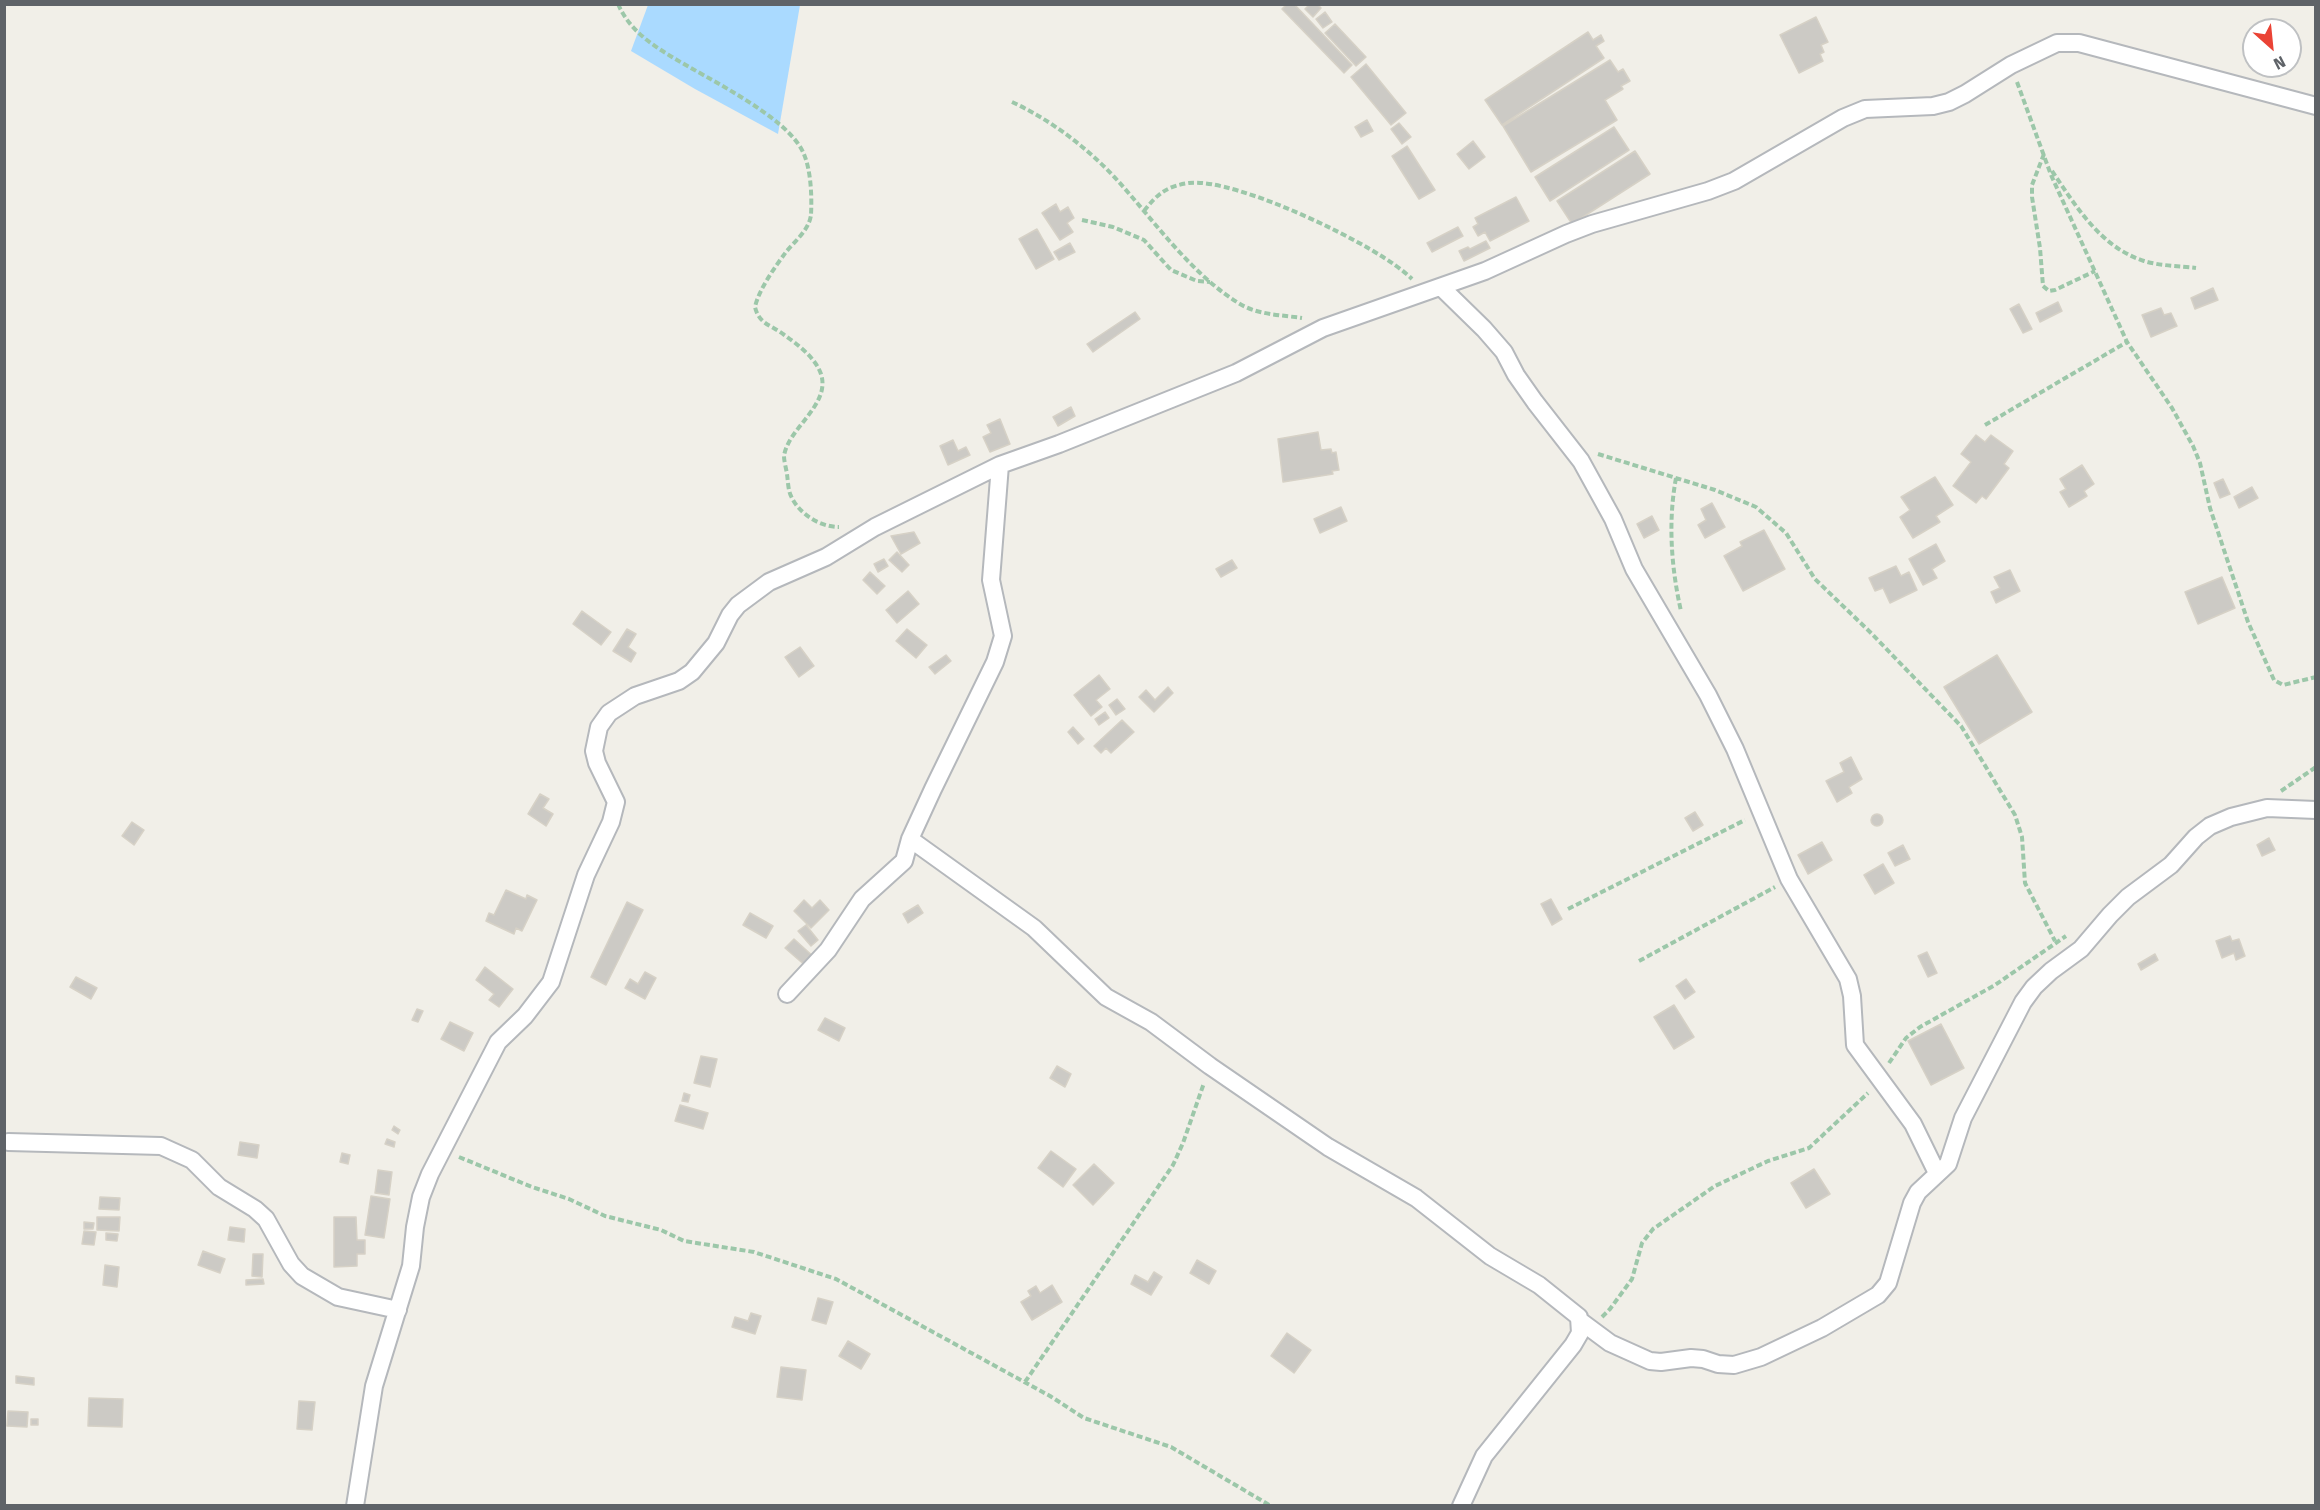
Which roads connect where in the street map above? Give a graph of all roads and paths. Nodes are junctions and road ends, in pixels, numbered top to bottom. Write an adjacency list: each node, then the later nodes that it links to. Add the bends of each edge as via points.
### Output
1 (618, 4): 19 (path, via 634,31 777,120 803,151 809,167 811,217 755,307 764,324 782,333 813,359 822,379 817,403 784,455 790,495 798,508 819,523)
2 (2011, 65): 4 (street, via 2057,43 2079,44); 5 (path); 12 (street, via 1948,102 1865,109 1734,181 1592,224)
3 (1012, 102): 7 (path, via 1040,115 1076,143 1116,178)
4 (2316, 106)
5 (2044, 154): 6 (path); 10 (path, via 2032,185 2043,286 2055,290)
6 (2048, 165): 9 (path, via 2084,218 2111,243 2145,262); 10 (path)
7 (1144, 211): 11 (path); 12 (path, via 1155,196 1171,188 1191,183 1214,184 1323,223)
8 (1082, 220): 11 (path, via 1144,240 1171,270 1197,281)
9 (2196, 268)
10 (2095, 271): 14 (path)
11 (1211, 282): 13 (path, via 1258,312)
12 (1433, 290): 13 (street); 16 (street, via 1484,328)
13 (1335, 324): 17 (street, via 1236,374)
14 (2127, 342): 15 (path); 21 (path, via 2193,446 2248,622 2274,680 2283,685)
15 (1984, 425)
16 (1568, 444): 18 (path); 25 (street, via 1581,460 1634,569 1708,695)
17 (1000, 465): 26 (street, via 991,580 1002,630 1001,644); 36 (street, via 875,527 826,557 769,582 738,605 716,643 692,672 679,681 635,696 609,713 599,727 594,751 616,807 586,875 556,972 525,1016 498,1042)
18 (1676, 478): 20 (path, via 1671,546); 30 (path, via 1756,507 1773,521 1786,533 1815,579 1961,726 2015,815 2022,837 2025,883)
19 (845, 527)
20 (1681, 614)
21 (2316, 677)
22 (2316, 767): 23 (path, via 2281,791)
23 (2267, 808): 24 (street); 37 (street, via 2231,817 2203,831 2171,865 2128,897 2081,949 2034,987 1963,1118 1948,1164)
24 (2316, 810)
25 (1762, 811): 27 (street); 28 (path)
26 (910, 839): 32 (street, via 904,861 862,899 828,950); 33 (street, via 1034,928 1106,997 1151,1022)
27 (1789, 879): 31 (path); 34 (street, via 1848,979 1855,1045)
28 (1568, 909)
29 (2075, 931): 30 (path)
30 (2055, 941): 34 (path, via 1995,985 1920,1026 1906,1038)
31 (1639, 961)
32 (787, 994)
33 (1210, 1066): 39 (street, via 1328,1147 1416,1198 1490,1256 1539,1285); 40 (path, via 1173,1165)
34 (1881, 1080): 37 (street); 39 (path, via 1809,1148 1768,1161 1715,1186 1653,1230 1642,1243 1632,1279 1610,1309)
35 (8, 1143): 38 (street, via 161,1146 192,1160 219,1187 261,1214 302,1276 338,1297)
36 (442, 1150): 38 (street, via 421,1197 411,1266); 40 (path, via 605,1216 662,1230 684,1241 754,1252 836,1279)
37 (1938, 1173): 39 (street, via 1912,1203 1888,1283 1878,1295 1761,1358 1734,1365 1691,1358 1650,1361 1610,1343)
38 (398, 1310): 41 (street, via 374,1386)
39 (1585, 1324): 43 (street, via 1573,1345 1484,1456)
40 (1025, 1382): 42 (path, via 1084,1418 1171,1447)
41 (355, 1506)
42 (1271, 1506)
43 (1461, 1506)

